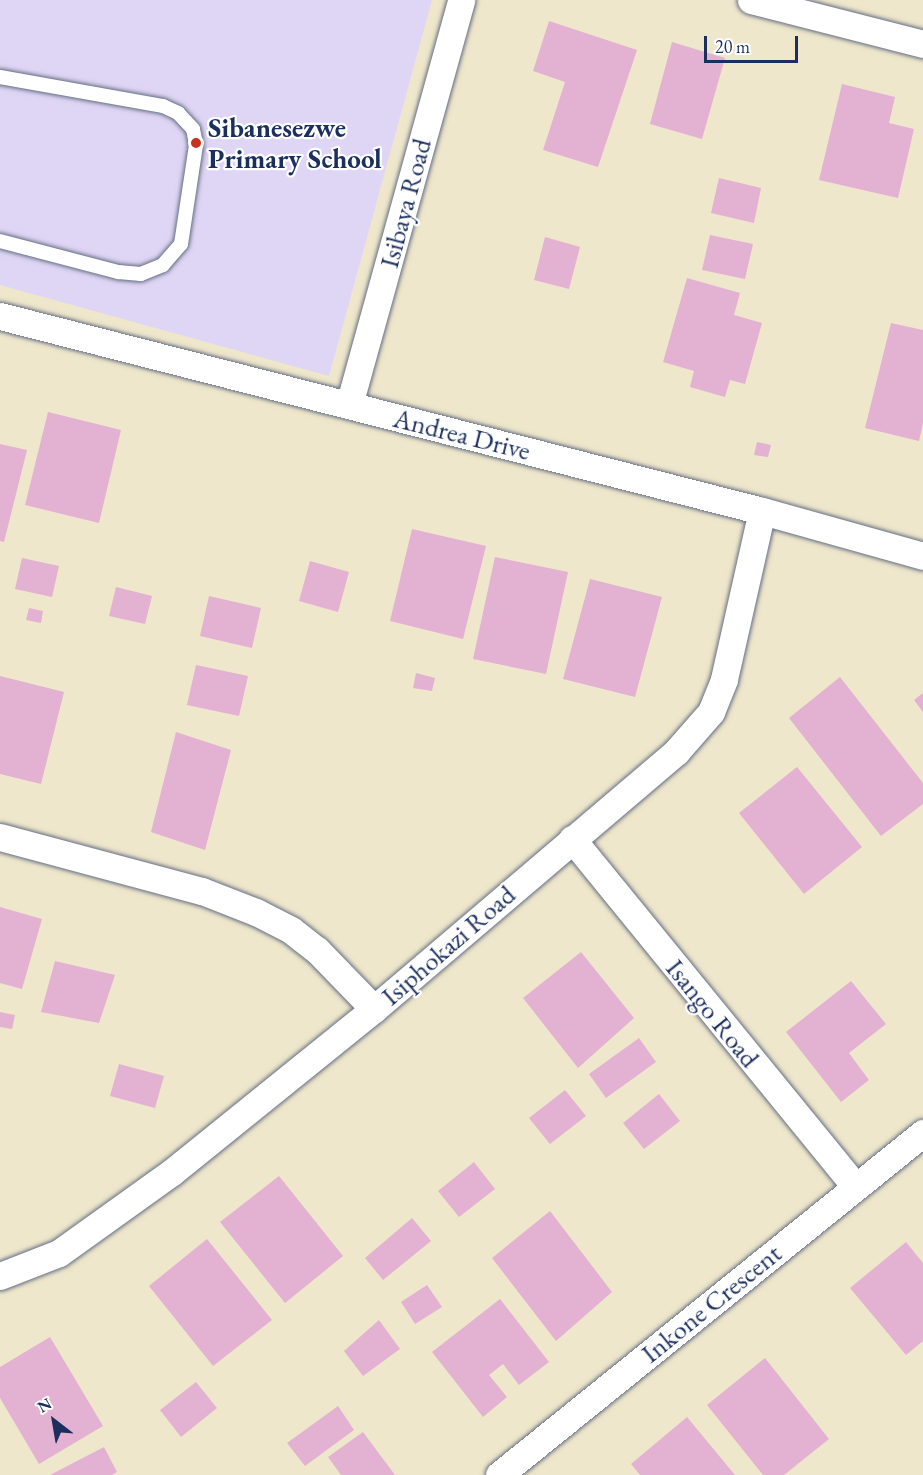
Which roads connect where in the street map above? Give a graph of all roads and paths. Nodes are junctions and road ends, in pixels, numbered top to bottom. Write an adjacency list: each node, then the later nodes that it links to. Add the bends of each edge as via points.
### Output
1 (461, 0): 7 (street, Isibaya Road)
2 (751, 0): 3 (street)
3 (923, 44)
4 (0, 77): 5 (lane, via 163,106 178,113 193,129 196,145 181,244 164,265 141,273 118,272)
5 (0, 241)
6 (0, 316): 7 (street, Andrea Drive)
7 (349, 405): 8 (street, Andrea Drive)
8 (762, 511): 9 (street, Andrea Drive); 11 (street, Isiphokazi Road, via 724,680 711,712 676,752)
9 (923, 556)
10 (0, 837): 12 (street, via 202,891 256,912 291,930 317,950)
11 (572, 839): 12 (street, Isiphokazi Road); 14 (street, Isango Road)
12 (374, 1009): 15 (street, Isiphokazi Road, via 172,1172 59,1253)
13 (923, 1133): 14 (street, Inkone Crescent)
14 (855, 1186): 16 (street, Inkone Crescent)
15 (0, 1276)
16 (499, 1475)

